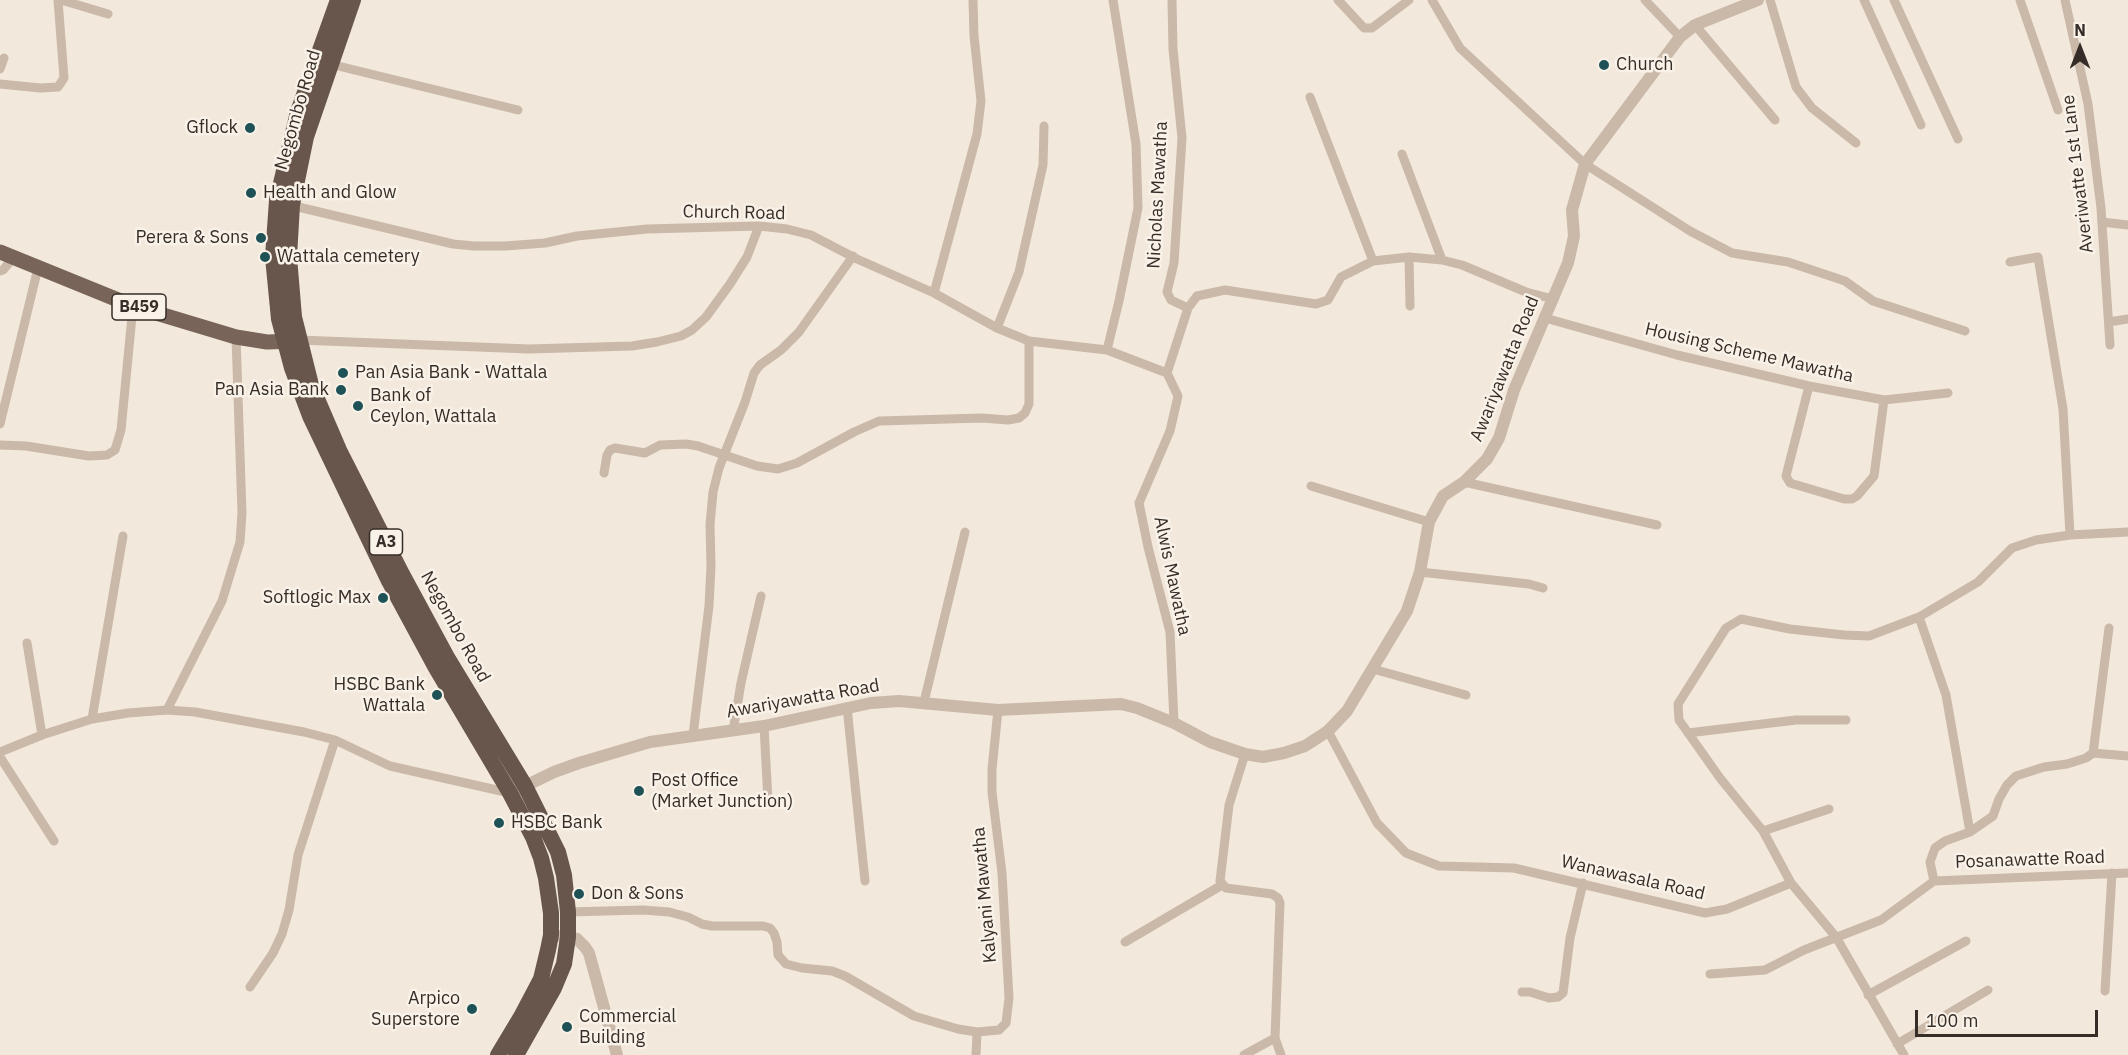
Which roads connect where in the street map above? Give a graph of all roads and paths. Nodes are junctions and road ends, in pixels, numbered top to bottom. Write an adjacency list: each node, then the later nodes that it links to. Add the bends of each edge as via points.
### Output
1 (59, 0): 17 (street); 23 (street, via 64,78 58,87)
2 (338, 0): 21 (highway, Negombo Road / A3)
3 (353, 0): 21 (highway, Negombo Road / A3)
4 (973, 0): 46 (street, via 981,101 977,134)
5 (1113, 0): 60 (street, via 1136,144 1138,208)
6 (1172, 0): 50 (street, Nicholas Mawatha, via 1182,138 1174,263 1167,292 1171,300)
7 (1338, 0): 8 (street, via 1364,28 1372,28)
8 (1409, 0)
9 (1432, 0): 33 (street, via 1460,48)
10 (1645, 0): 19 (street)
11 (1758, 0): 18 (street, Awariyawatta Road)
12 (1770, 0): 31 (street, via 1796,87 1812,108)
13 (1864, 0): 28 (street)
14 (1894, 0): 30 (street)
15 (2020, 0): 26 (street)
16 (2065, 0): 35 (street, Averiwatte 1st Lane, via 2088,104)
17 (108, 14)
18 (1695, 25): 19 (street, Awariyawatta Road); 27 (street)
19 (1680, 37): 33 (street, Awariyawatta Road)
20 (4, 58): 22 (street)
21 (323, 62): 25 (street); 34 (highway, Negombo Road / A3, via 306,137)
22 (0, 69)
23 (0, 84)
24 (1310, 97): 42 (street)
25 (518, 110)
26 (2058, 110)
27 (1775, 120)
28 (1921, 125)
29 (1044, 126): 54 (street, via 1043,165 1019,272)
30 (1958, 139)
31 (1856, 143)
32 (1402, 154): 41 (street)
33 (1585, 164): 47 (street, Awariyawatta Road, via 1572,210 1574,236 1568,263); 55 (street, via 1732,253 1788,262 1845,281 1873,301)
34 (284, 203): 37 (street, Church Road, via 474,246 545,243 647,229); 57 (highway, Negombo Road / A3, via 293,309)
35 (2102, 222): 36 (street); 53 (street, Averiwatte 1st Lane)
36 (2128, 225)
37 (759, 226): 39 (street, Church Road, via 811,235); 57 (street, via 747,256 706,317 692,330 665,340 632,346 540,349)
38 (7, 255): 44 (main road, B459); 45 (street)
39 (853, 256): 46 (street, Church Road); 67 (street, via 799,332 754,373)
40 (1409, 257): 41 (street); 42 (street); 49 (street)
41 (1442, 260): 47 (street)
42 (1373, 261): 50 (street, via 1341,277 1328,300 1316,304 1225,290 1197,296)
43 (2010, 262): 75 (street, via 2038,257 2063,409)
44 (38, 268): 48 (main road, B459); 65 (street)
45 (0, 271)
46 (934, 293): 54 (street, Church Road)
47 (1553, 299): 51 (street, Awariyawatta Road)
48 (133, 306): 56 (main road, B459); 66 (street, via 121,430 115,450 107,455 89,456)
49 (1410, 306)
50 (1188, 308): 61 (street)
51 (1545, 318): 62 (street, Housing Scheme Mawatha); 69 (street, Awariyawatta Road, via 1514,390 1499,438 1487,459)
52 (2128, 319): 53 (street)
53 (2109, 322): 59 (street, Averiwatte 1st Lane)
54 (997, 328): 58 (street, Church Road)
55 (1965, 331)
56 (236, 337): 57 (main road, B459); 87 (street, via 240,542 222,601)
57 (291, 341): 104 (highway, Negombo Road / A3, via 402,574); 105 (highway, Negombo Road / A3, via 310,416 389,581)
58 (1029, 341): 60 (street, Church Road); 67 (street, via 1029,404 1019,418 879,421 778,469)
59 (2110, 345)
60 (1107, 350): 61 (street, Church Road)
61 (1167, 373): 91 (street, Alwis Mawatha, via 1178,396 1170,431 1139,503 1170,632)
62 (1809, 386): 64 (street, Housing Scheme Mawatha); 64 (street, via 1786,477 1790,483 1844,499 1857,496 1874,476)
63 (1948, 393): 64 (street, Housing Scheme Mawatha)
64 (1884, 400)
65 (0, 424)
66 (0, 445)
67 (724, 455): 68 (street, via 686,444 660,444 645,453 615,448 607,455); 97 (street, via 713,492 709,606)
68 (604, 473)
69 (1464, 482): 71 (street, Awariyawatta Road, via 1443,496); 72 (street)
70 (1311, 486): 71 (street)
71 (1429, 522): 77 (street, Awariyawatta Road)
72 (1657, 525)
73 (965, 532): 85 (street)
74 (2128, 532): 75 (street)
75 (2070, 535): 80 (street, via 2012,548 1978,582)
76 (123, 536): 89 (street)
77 (1420, 572): 78 (street); 83 (street, Awariyawatta Road, via 1407,611)
78 (1543, 588)
79 (761, 596): 93 (street)
80 (1919, 617): 95 (street, via 1869,636 1790,629 1742,619 1726,628 1678,704 1679,720); 109 (street, via 1946,695)
81 (2109, 628): 100 (street)
82 (27, 643): 96 (street)
83 (1373, 669): 84 (street); 94 (street, Awariyawatta Road, via 1347,711)
84 (1466, 695)
85 (924, 702): 86 (street, Awariyawatta Road); 88 (street, Awariyawatta Road)
86 (847, 707): 92 (street, Awariyawatta Road); 113 (street)
87 (166, 710): 89 (street); 98 (street, via 195,712)
88 (998, 710): 91 (street, Awariyawatta Road, via 1121,704); 130 (street, Kalyani Mawatha, via 992,792 1002,873 1009,998 1006,1023 999,1030)
89 (92, 719): 96 (street)
90 (1846, 720): 95 (street, via 1797,720)
91 (1174, 723): 101 (street, Awariyawatta Road, via 1210,742)
92 (764, 726): 93 (street, Awariyawatta Road); 106 (street)
93 (733, 731): 97 (street, Awariyawatta Road)
94 (1328, 731): 101 (street, Awariyawatta Road, via 1305,746 1284,753 1263,757); 116 (street, Wanawasala Road, via 1377,823 1406,853 1439,866 1514,868)
95 (1688, 733): 108 (street)
96 (42, 735): 99 (street)
97 (693, 735): 104 (street, Awariyawatta Road, via 650,742 579,763)
98 (335, 740): 105 (street, via 390,766); 125 (street, via 298,855 282,934)
99 (0, 752)
100 (2093, 753): 102 (street); 109 (street, Posanawatte Road, via 2067,764 2016,776 2007,785 1993,816)
101 (1245, 754): 117 (street, via 1229,805)
102 (2128, 756)
103 (0, 757): 110 (street)
104 (525, 786): 105 (street, Awariyawatta Road); 118 (highway, Negombo Road / A3, via 558,852)
105 (510, 793): 119 (highway, Negombo Road / A3, via 541,858 549,895)
106 (768, 801)
107 (1829, 809): 108 (street)
108 (1762, 831): 115 (street)
109 (1970, 832): 114 (street, Posanawatte Road, via 1935,848 1930,862)
110 (54, 841)
111 (2112, 873): 112 (street, Posanawatte Road); 114 (street, Posanawatte Road); 127 (street)
112 (2128, 873)
113 (865, 881)
114 (1934, 881): 120 (street, Posanawatte Road, via 1881,921)
115 (1791, 883): 116 (street, Wanawasala Road, via 1727,909 1705,913); 120 (street)
116 (1582, 884): 128 (street, via 1563,993 1549,998)
117 (1222, 885): 123 (street); 131 (street, via 1272,894 1280,903)
118 (568, 912): 121 (highway, Negombo Road / A3); 130 (street, via 652,910 712,926 770,928 778,955 786,964 845,976 914,1016)
119 (551, 935): 121 (street); 133 (highway, Negombo Road / A3, via 541,979)
120 (1836, 937): 124 (street, Posanawatte Road, via 1765,970); 129 (street)
121 (568, 938): 134 (highway, Negombo Road / A3, via 564,964 554,988); 135 (street, via 581,942 588,953)
122 (1966, 941): 129 (street)
123 (1125, 942)
124 (1710, 974)
125 (250, 987)
126 (1988, 990): 132 (street)
127 (2105, 990)
128 (1522, 992)
129 (1868, 994): 132 (street)
130 (976, 1032): 136 (street)
131 (1275, 1038): 137 (street); 138 (street)
132 (1897, 1044): 139 (street)
133 (498, 1055)
134 (516, 1055)
135 (617, 1055)
136 (976, 1055)
137 (1244, 1055)
138 (1281, 1055)
139 (1904, 1055)

